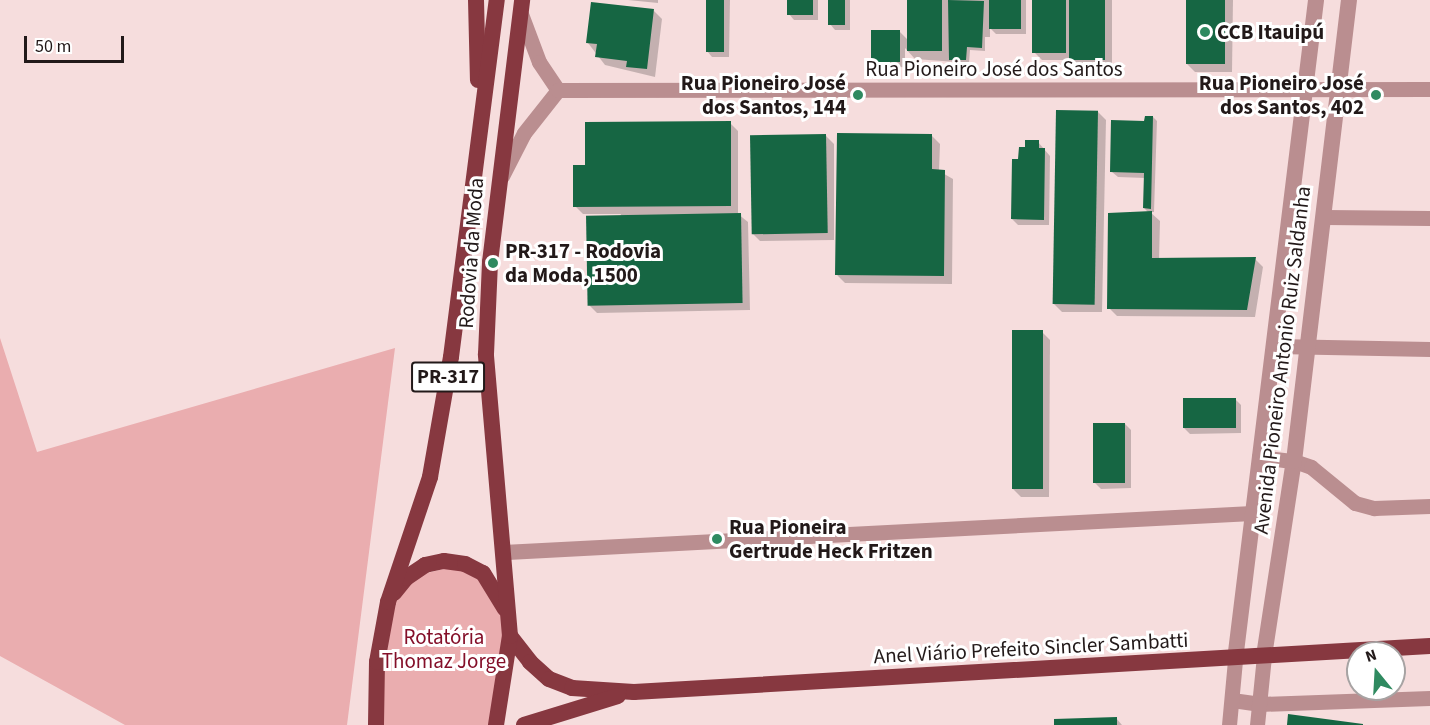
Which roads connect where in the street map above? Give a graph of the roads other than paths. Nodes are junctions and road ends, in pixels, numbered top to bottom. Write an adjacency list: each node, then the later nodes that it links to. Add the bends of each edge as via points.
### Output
1 (476, 0): 10 (highway)
2 (497, 0): 10 (highway, Rodovia da Moda / PR-317)
3 (1316, 0): 6 (street, Avenida Pioneiro Antonio Ruiz Saldanha)
4 (1349, 0): 7 (street, Avenida Pioneiro Antonio Ruiz Saldanha)
5 (522, 7): 9 (street, via 539,62); 11 (highway, Rodovia da Moda / PR-317)
6 (1304, 88): 7 (street, Rua Pioneiro José dos Santos); 9 (street, Rua Pioneiro José dos Santos); 14 (street, Avenida Pioneiro Antonio Ruiz Saldanha)
7 (1338, 88): 8 (street, Rua Pioneiro José dos Santos); 12 (street, Avenida Pioneiro Antonio Ruiz Saldanha)
8 (1430, 89)
9 (558, 90): 11 (street, via 524,133)
10 (478, 145): 22 (highway, Rodovia da Moda / PR-317, via 452,357 430,477)
11 (498, 183): 21 (highway, Rodovia da Moda / PR-317, via 486,354)
12 (1325, 217): 13 (street); 15 (street, Avenida Pioneiro Antonio Ruiz Saldanha)
13 (1430, 218)
14 (1276, 346): 15 (street); 17 (street, Avenida Pioneiro Antonio Ruiz Saldanha)
15 (1308, 347): 16 (street); 18 (street, Avenida Pioneiro Antonio Ruiz Saldanha)
16 (1430, 349)
17 (1259, 457): 18 (street); 20 (street, Avenida Pioneiro Antonio Ruiz Saldanha)
18 (1294, 460): 19 (street, via 1311,467 1355,503 1374,508); 26 (street, Avenida Pioneiro Antonio Ruiz Saldanha)
19 (1430, 506)
20 (1252, 513): 21 (street); 27 (street, Avenida Pioneiro Antonio Ruiz Saldanha)
21 (505, 552): 23 (highway, Rodovia da Moda / PR-317)
22 (388, 602): 23 (highway, via 406,578 425,565 444,561 465,564 483,573); 32 (highway, PR-317, via 377,662)
23 (509, 618): 24 (highway, PR-317)
24 (510, 636): 28 (highway, Anel Viário Prefeito Sincler Sambatti, via 549,679 572,688); 35 (highway, PR-317)
25 (1430, 646): 26 (highway, Anel Viário Prefeito Sincler Sambatti)
26 (1264, 656): 27 (highway, Anel Viário Prefeito Sincler Sambatti); 31 (street, Avenida Pioneiro Antonio Ruiz Saldanha)
27 (1236, 660): 28 (highway, Anel Viário Prefeito Sincler Sambatti); 30 (street, Avenida Pioneiro Antonio Ruiz Saldanha)
28 (634, 692): 36 (highway, Anel Viário Prefeito Sincler Sambatti)
29 (1430, 698): 31 (street)
30 (1232, 700): 31 (street); 37 (street, Avenida Pioneiro Antonio Ruiz Saldanha)
31 (1259, 704): 38 (street, Avenida Pioneiro Antonio Ruiz Saldanha)
32 (375, 707): 33 (highway, PR-317); 34 (highway)
33 (376, 725)
34 (383, 725)
35 (496, 725)
36 (524, 725)
37 (1229, 725)
38 (1257, 725)

